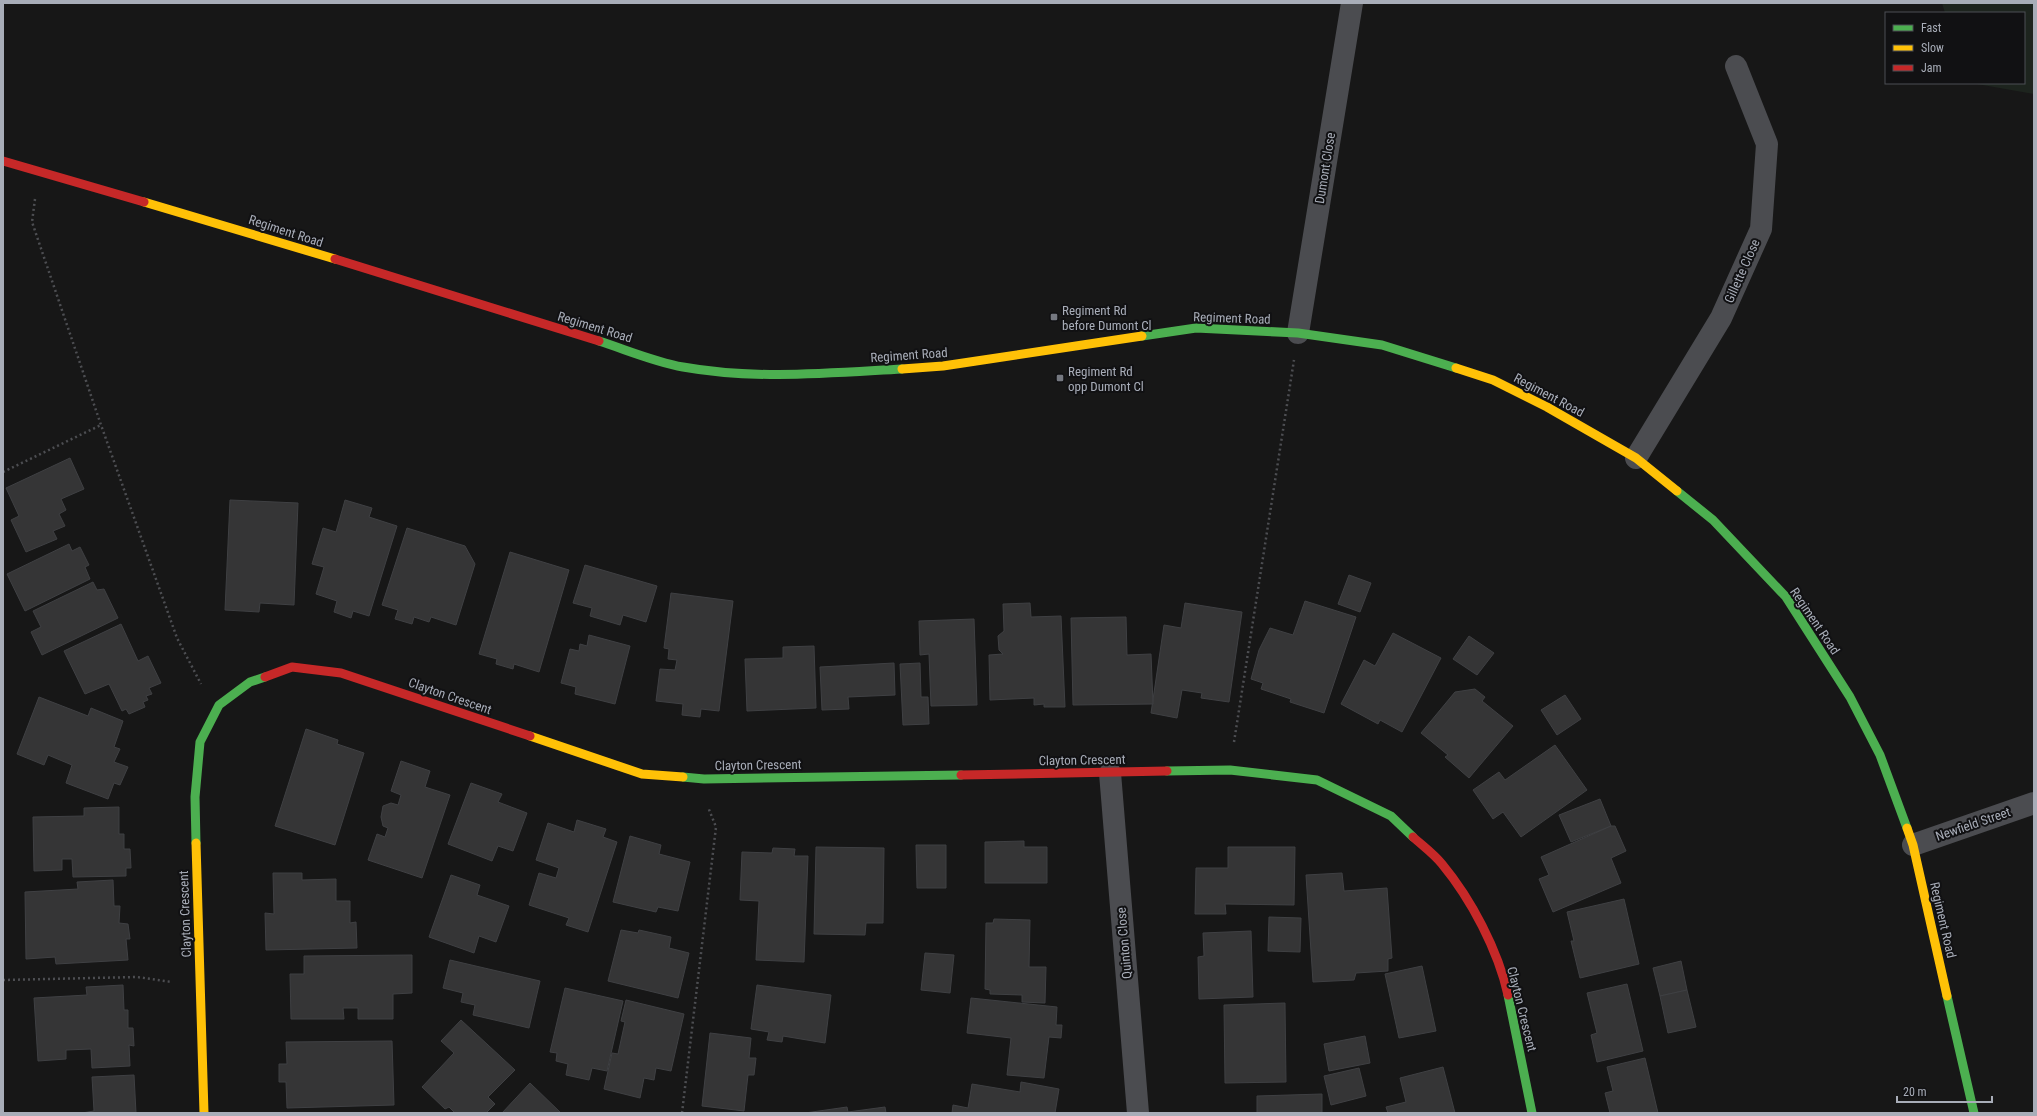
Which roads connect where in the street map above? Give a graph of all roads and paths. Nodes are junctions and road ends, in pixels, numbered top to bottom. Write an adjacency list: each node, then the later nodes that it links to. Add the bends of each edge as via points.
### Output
1 (1352, 3): 5 (street, Dumont Close)
2 (1736, 66): 7 (street, Gillette Close, via 1767,144 1761,229 1721,318)
3 (3, 161): 4 (street, Regiment Road)
4 (39, 172): 5 (street, Regiment Road, via 235,228 689,368 732,374 830,373 943,366 1196,328); 6 (path, via 32,222)
5 (1298, 333): 7 (street, Regiment Road, via 1382,345 1493,380 1547,407); 10 (path)
6 (101, 425): 8 (path); 9 (path, via 176,638 205,692)
7 (1636, 458): 14 (street, Regiment Road, via 1713,520 1786,598 1850,697 1880,755)
8 (3, 472)
9 (219, 705): 12 (street, Clayton Crescent, via 250,682 292,667 341,673 642,774); 16 (street, Clayton Crescent, via 200,742 195,797)
10 (1230, 770): 11 (street, Clayton Crescent); 20 (street, Clayton Crescent, via 1317,780 1391,816 1442,864 1476,913 1504,978)
11 (1110, 773): 12 (street, Clayton Crescent); 19 (street, Quinton Close)
12 (704, 779): 18 (path, via 707,802 716,827)
13 (2034, 803): 14 (street, Newfield Street)
14 (1912, 844): 21 (street, Regiment Road)
15 (3, 980): 16 (path, via 137,976)
16 (200, 987): 17 (street, Clayton Crescent)
17 (204, 1113)
18 (682, 1113)
19 (1138, 1113)
20 (1532, 1113)
21 (1974, 1113)

